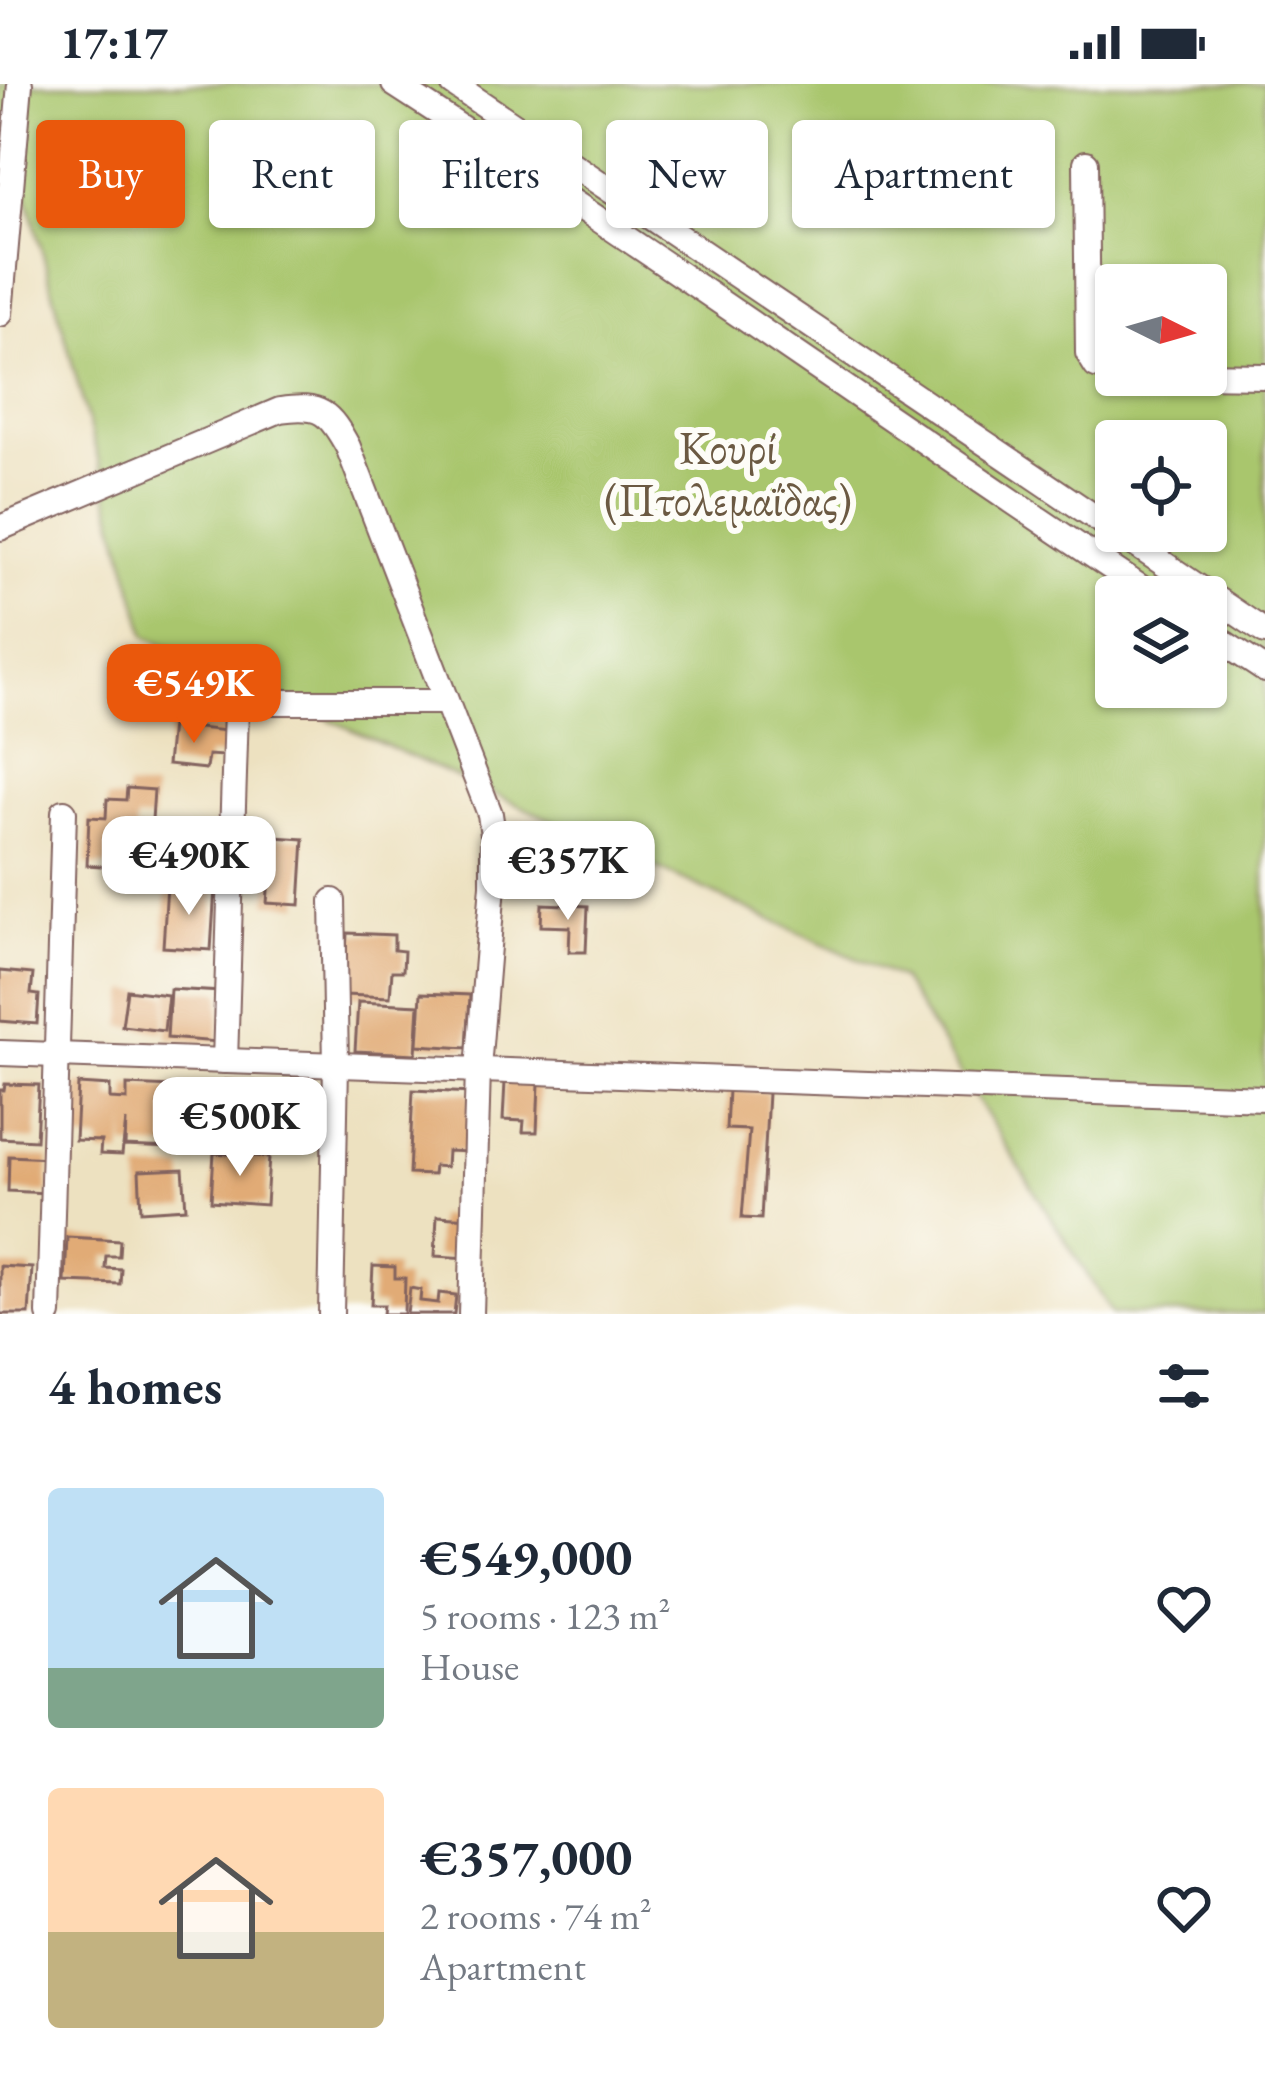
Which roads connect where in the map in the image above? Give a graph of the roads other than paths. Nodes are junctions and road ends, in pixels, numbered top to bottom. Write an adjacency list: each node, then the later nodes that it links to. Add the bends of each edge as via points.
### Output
1 (20, 84): 5 (street)
2 (394, 84): 10 (street)
3 (453, 84): 11 (street)
4 (1086, 163): 6 (street, via 1088,353)
5 (0, 314)
6 (1095, 364)
7 (1227, 375): 8 (street)
8 (1265, 376)
9 (0, 528): 14 (street, via 280,410 318,410 348,447)
10 (1123, 576)
11 (1265, 632)
12 (1227, 645): 13 (street)
13 (1265, 670)
14 (445, 702): 19 (street, via 271,702 236,710); 21 (street, via 493,835)
15 (64, 812): 18 (street)
16 (333, 901): 20 (street)
17 (0, 1053): 18 (street)
18 (57, 1055): 19 (street); 23 (street)
19 (225, 1060): 20 (street)
20 (336, 1065): 21 (street); 24 (street)
21 (478, 1069): 22 (street); 25 (street)
22 (1265, 1098)
23 (49, 1314)
24 (331, 1314)
25 (471, 1314)

